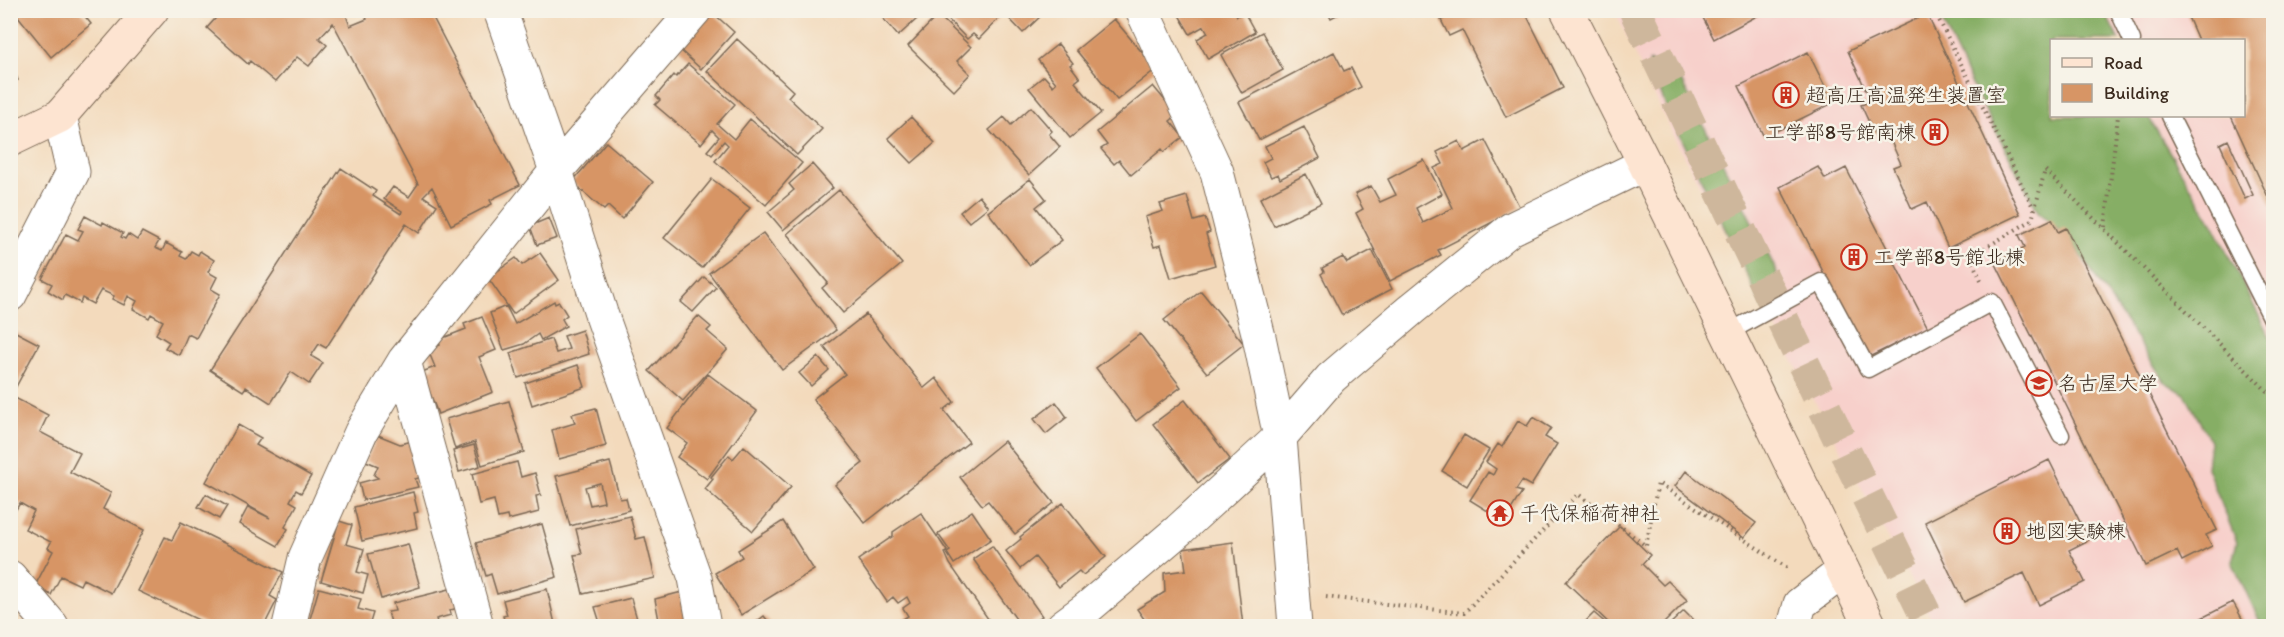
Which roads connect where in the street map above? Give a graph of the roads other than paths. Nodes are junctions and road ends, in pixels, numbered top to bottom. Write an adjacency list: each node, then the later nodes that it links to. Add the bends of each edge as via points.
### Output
1 (152, 10): 8 (street)
2 (500, 10): 12 (street)
3 (694, 10): 12 (street)
4 (1142, 10): 18 (street, via 1217,172)
5 (1567, 10): 11 (street)
6 (2118, 10): 7 (lane)
7 (2132, 39)
8 (60, 116): 10 (street); 13 (street, via 73,172)
9 (2171, 117): 14 (lane)
10 (10, 140)
11 (1645, 164): 15 (street); 18 (street, via 1511,229 1330,378)
12 (556, 171): 16 (street); 24 (street, via 601,313 695,579)
13 (10, 295)
14 (2274, 323)
15 (1727, 333): 17 (lane, via 1821,282 1868,369 1992,303); 20 (street)
16 (404, 361): 22 (street, via 362,432 305,558); 23 (street)
17 (2061, 435)
18 (1280, 437): 25 (street, via 1179,531); 26 (street)
19 (10, 577): 21 (street)
20 (1831, 580): 27 (street, via 1800,604); 28 (street)
21 (52, 627)
22 (289, 627)
23 (477, 627)
24 (704, 627)
25 (1063, 627)
26 (1295, 627)
27 (1794, 627)
28 (1870, 627)

